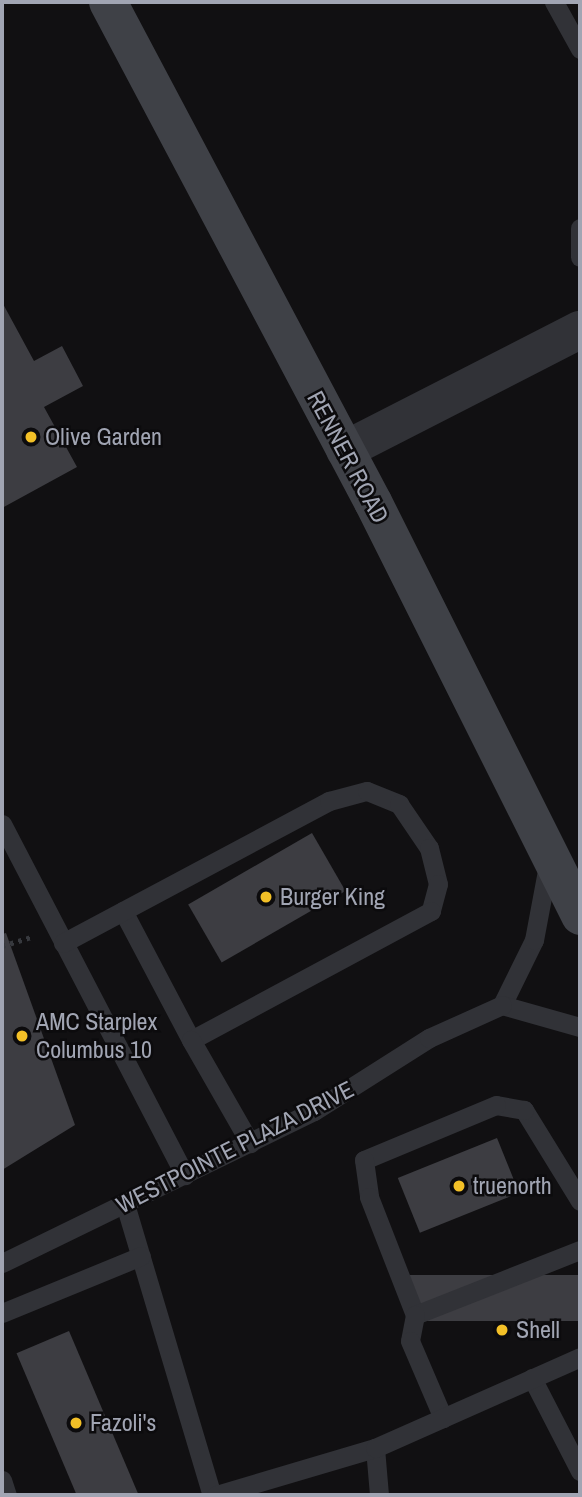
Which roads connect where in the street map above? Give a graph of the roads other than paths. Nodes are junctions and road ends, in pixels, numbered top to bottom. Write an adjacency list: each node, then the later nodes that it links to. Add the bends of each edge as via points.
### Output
1 (108, 2): 7 (main road, RENNER ROAD)
2 (554, 2): 3 (lane)
3 (580, 49)
4 (580, 228): 5 (lane)
5 (580, 257)
6 (580, 330): 7 (street)
7 (345, 450): 9 (main road, RENNER ROAD)
8 (2, 824): 12 (lane)
9 (550, 854): 11 (main road, RENNER ROAD); 13 (lane, via 534,940)
10 (122, 911): 12 (lane); 15 (lane); 15 (lane, via 329,801 367,791 399,804 429,848 438,884 431,911)
11 (580, 916)
12 (64, 943): 17 (lane)
13 (502, 1004): 14 (lane); 16 (lane, WESTPOINTE PLAZA DRIVE, via 429,1038 314,1111)
14 (580, 1027)
15 (191, 1040): 16 (lane)
16 (250, 1143): 17 (lane, WESTPOINTE PLAZA DRIVE)
17 (185, 1175): 19 (lane, WESTPOINTE PLAZA DRIVE)
18 (580, 1201): 24 (lane, via 524,1110 496,1105 364,1160 369,1196)
19 (125, 1204): 21 (lane); 22 (lane, WESTPOINTE PLAZA DRIVE)
20 (580, 1250): 24 (lane)
21 (141, 1256): 23 (lane); 32 (lane)
22 (2, 1263)
23 (2, 1313)
24 (415, 1315): 27 (lane, via 410,1341)
25 (580, 1357): 26 (lane)
26 (532, 1378): 27 (lane); 29 (lane)
27 (443, 1418): 28 (lane)
28 (375, 1448): 32 (lane); 33 (lane)
29 (580, 1471)
30 (2, 1480): 31 (lane)
31 (7, 1495)
32 (214, 1495)
33 (379, 1495)

